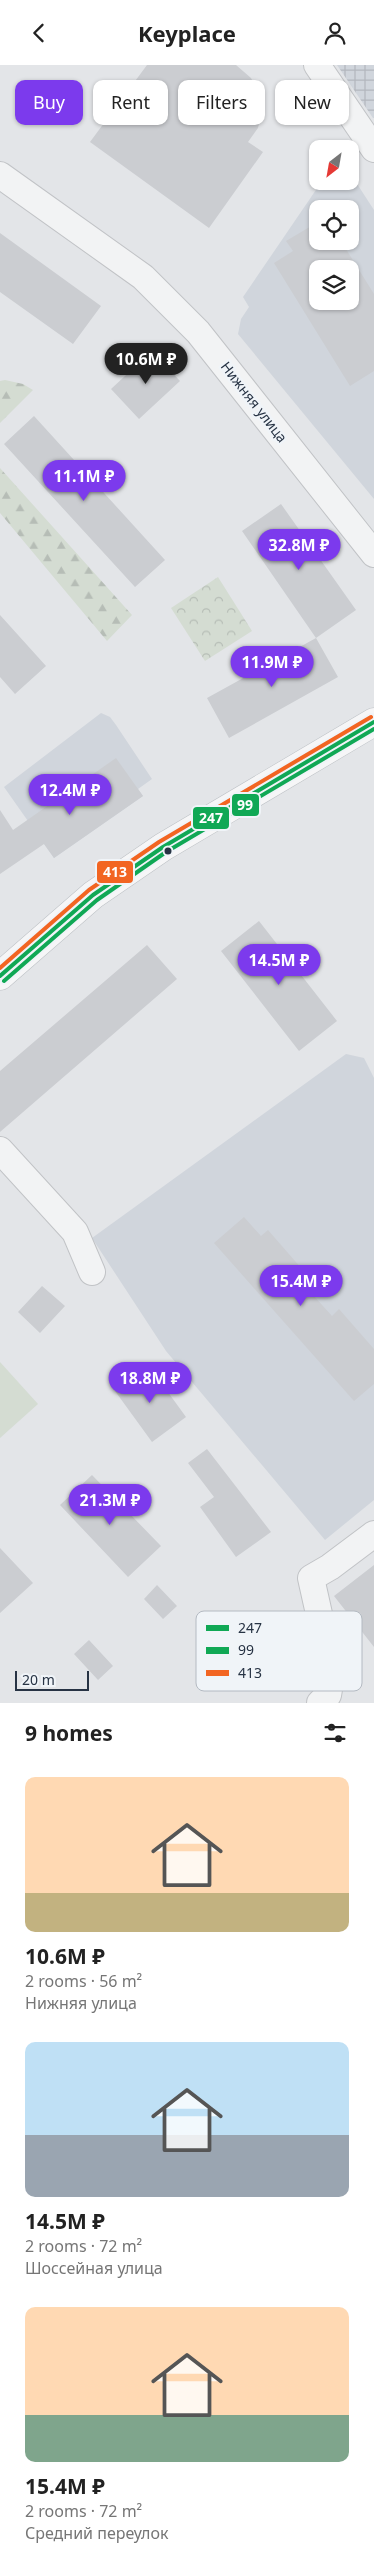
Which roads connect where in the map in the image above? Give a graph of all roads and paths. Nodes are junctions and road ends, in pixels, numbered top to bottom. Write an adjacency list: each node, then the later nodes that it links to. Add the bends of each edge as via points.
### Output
1 (317, 65): 2 (street)
2 (374, 149)
3 (0, 175): 4 (street, Нижняя улица, via 143,277 192,325)
4 (374, 553)
5 (374, 722): 6 (main road, via 163,847 93,895)
6 (0, 976)
7 (0, 1150): 8 (street, via 75,1232)
8 (92, 1272)
9 (374, 1534): 10 (street, via 311,1578)
10 (318, 1611)
11 (329, 1691): 12 (street)
12 (320, 1703)

